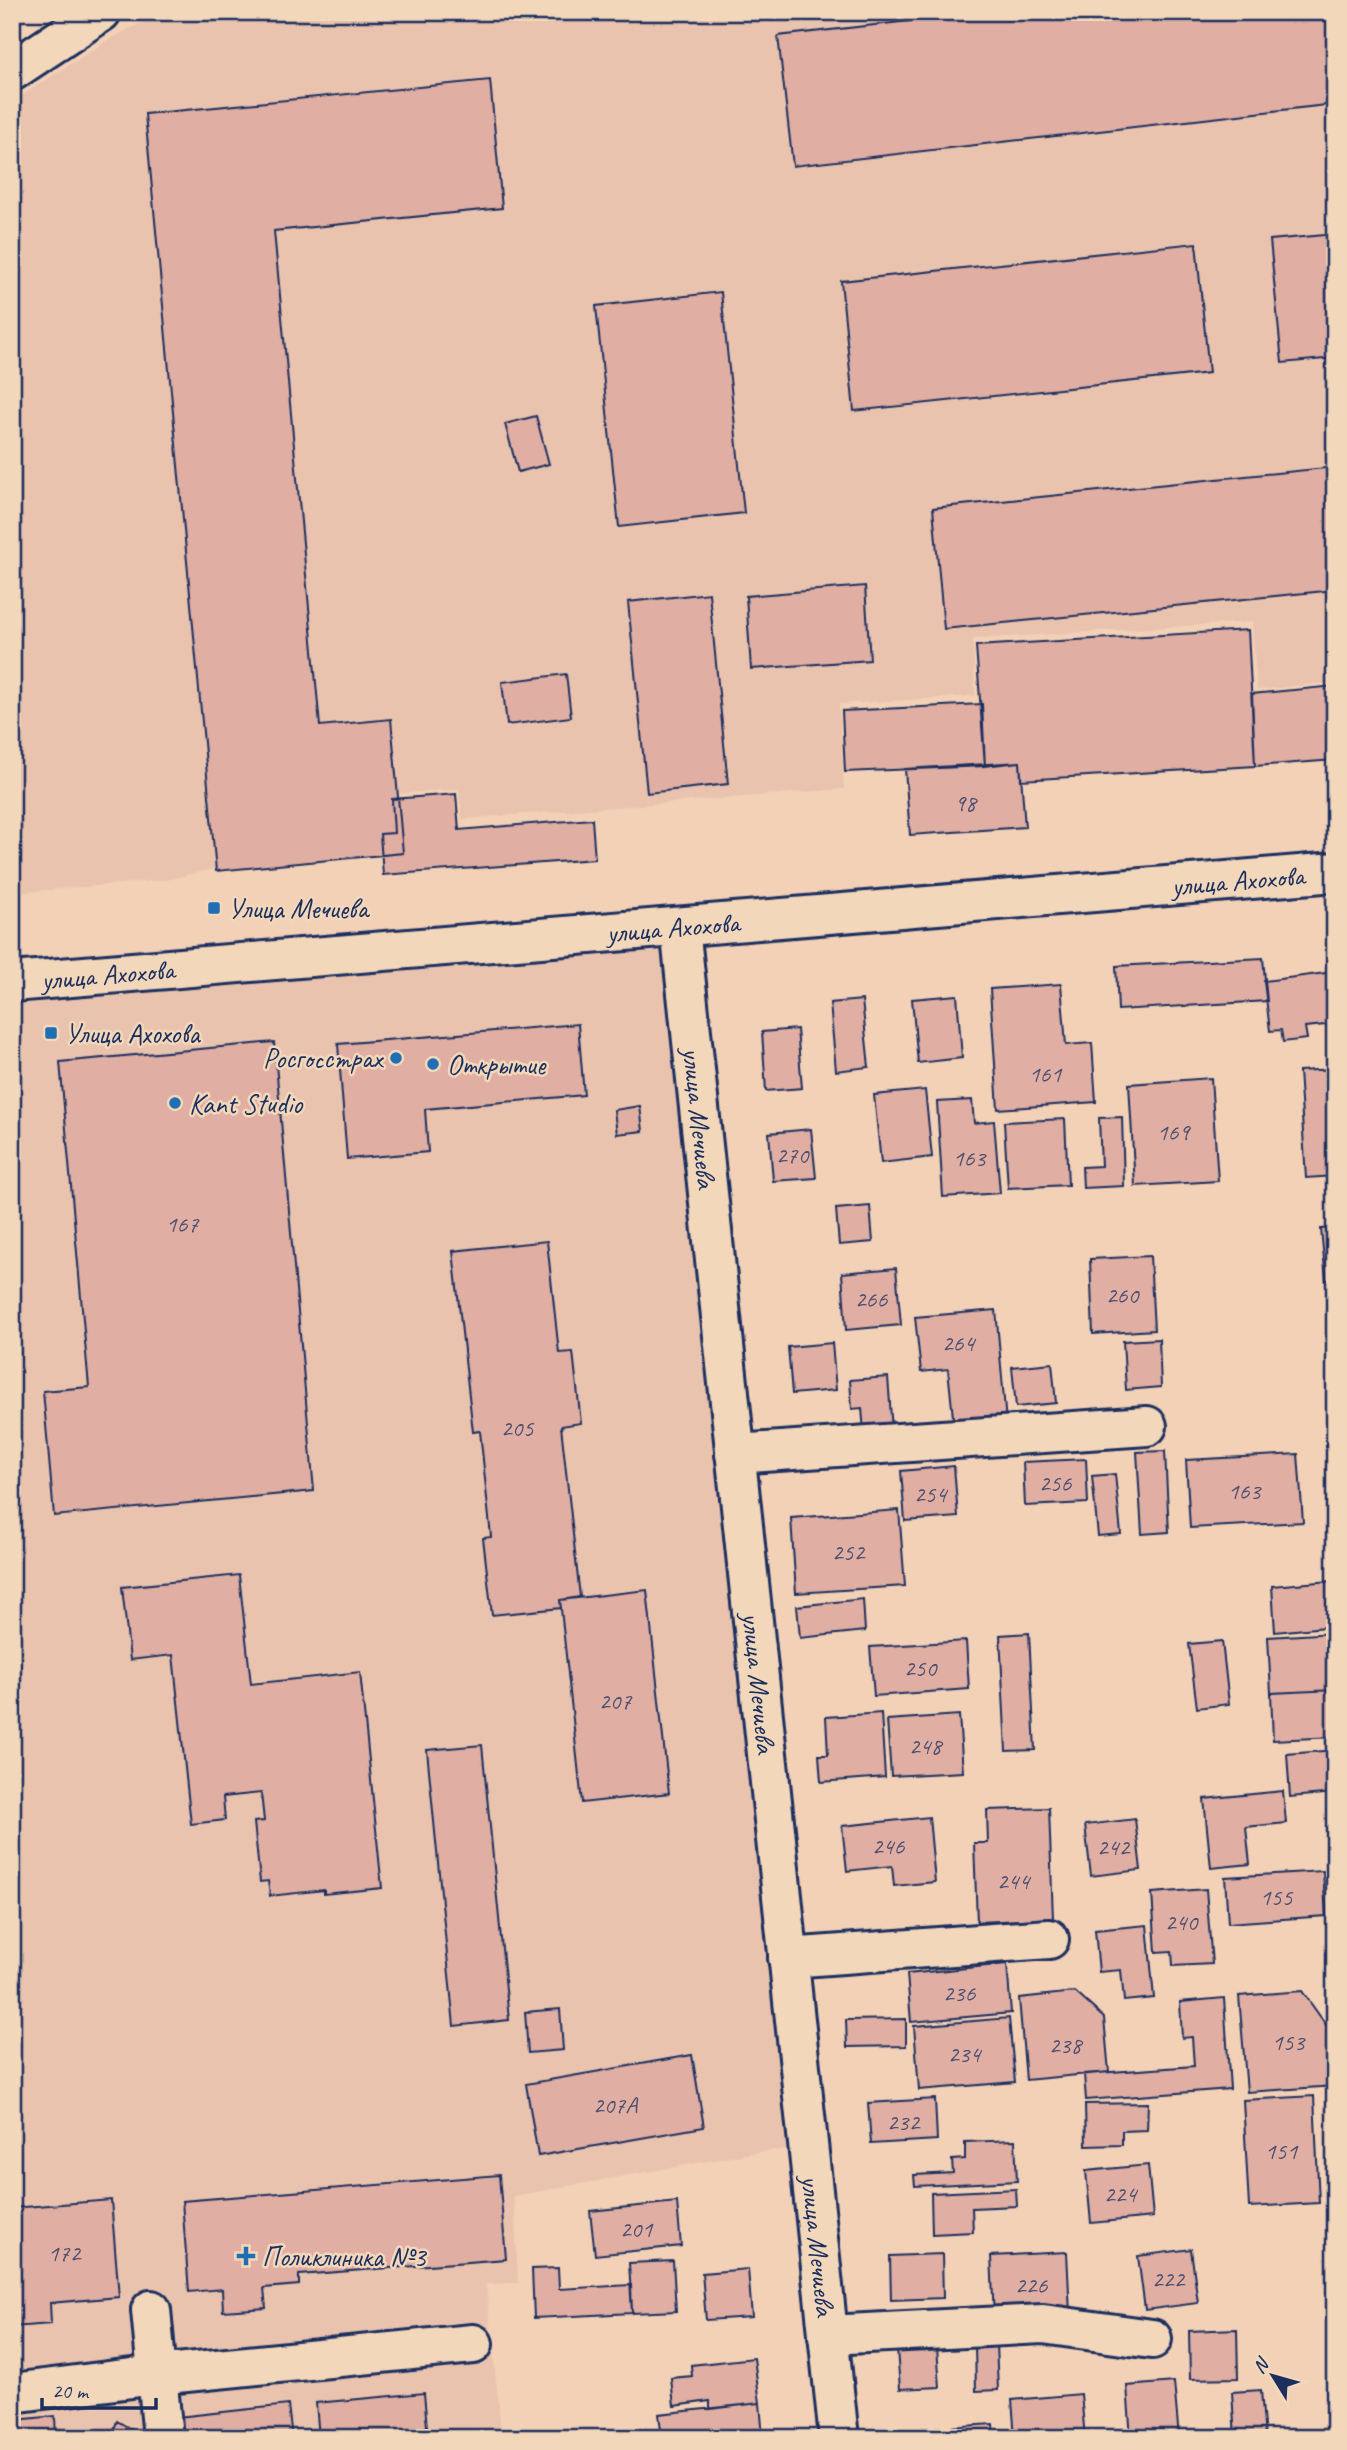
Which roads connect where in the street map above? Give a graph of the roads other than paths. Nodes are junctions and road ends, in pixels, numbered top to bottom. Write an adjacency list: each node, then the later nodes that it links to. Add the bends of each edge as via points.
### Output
1 (101, 12): 2 (street)
2 (12, 71)
3 (1335, 873): 4 (street, улица Ахохова)
4 (680, 927): 5 (street, улица Ахохова); 7 (street, улица Мечиева)
5 (12, 982)
6 (1147, 1426): 7 (street)
7 (735, 1454): 9 (street, улица Мечиева)
8 (1049, 1939): 9 (street)
9 (788, 1958): 11 (street, улица Мечиева)
10 (150, 2310): 14 (street)
11 (828, 2335): 12 (street, via 1043,2324); 17 (street, улица Мечиева)
12 (1152, 2339)
13 (473, 2344): 14 (street)
14 (156, 2375): 15 (street); 16 (street)
15 (12, 2393)
16 (163, 2438)
17 (839, 2438)

